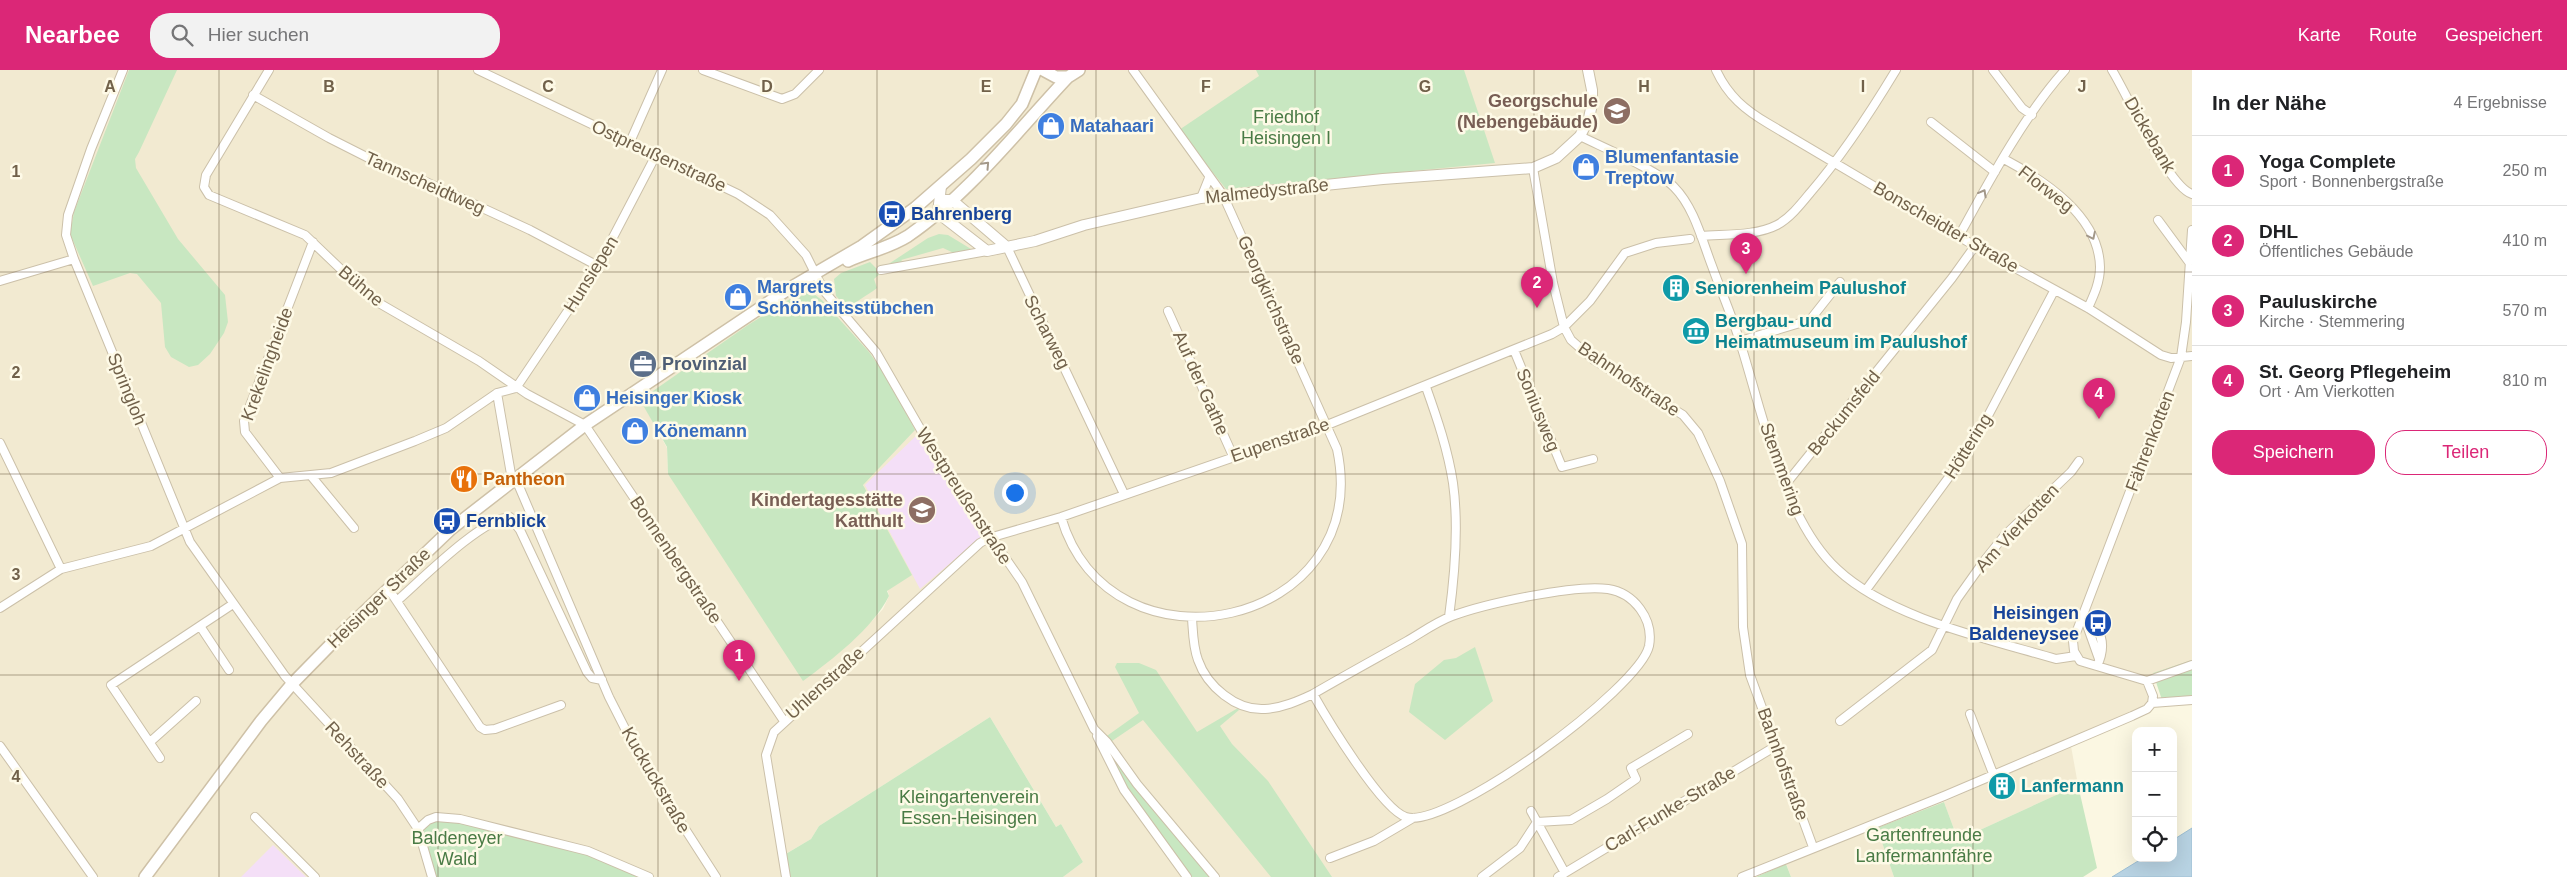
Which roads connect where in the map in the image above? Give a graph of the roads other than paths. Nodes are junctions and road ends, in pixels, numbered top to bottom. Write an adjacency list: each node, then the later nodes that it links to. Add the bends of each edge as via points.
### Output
1 (123, 70): 46 (street, Springloh, via 69,210 66,235)
2 (269, 70): 18 (street)
3 (478, 70): 22 (street, Ostpreußenstraße)
4 (662, 70): 22 (street)
5 (703, 70): 6 (street, via 782,99 795,94)
6 (819, 70)
7 (1036, 70): 29 (main road, Heisinger Straße, via 1022,104 1006,124)
8 (1043, 70): 17 (main road, via 1056,77)
9 (1078, 70): 17 (main road, Heisinger Straße)
10 (1133, 70): 28 (street, Georgkirchstraße)
11 (1588, 70): 21 (street, via 1592,104)
12 (1716, 70): 25 (street, Bonscheidter Straße, via 1728,92 1748,112)
13 (1896, 70): 25 (street)
14 (1993, 70): 19 (street, via 2022,108)
15 (2066, 70): 19 (street, via 2053,83)
16 (2112, 70): 30 (street, Dickebank, via 2164,164 2179,185)
17 (1068, 77): 35 (main road, Heisinger Straße, one-way to 17)
18 (253, 95): 42 (street, Bühne, via 206,175 206,190 214,199 296,231); 48 (street, Tannscheidtweg, via 412,180 424,181 530,230)
19 (2032, 115): 24 (street)
20 (1931, 122): 27 (street)
21 (1580, 136): 26 (street, via 1556,158); 39 (street, Stemmering, via 1669,182 1683,197)
22 (630, 142): 23 (street, Ostpreußenstraße)
23 (656, 155): 48 (street, Hunsiepen); 50 (street, Ostpreußenstraße, via 761,208 795,242)
24 (2004, 159): 27 (street); 54 (street, Florweg, one-way to 54, via 2061,197 2090,233 2097,248 2100,268)
25 (1836, 162): 39 (street, via 1799,206 1777,225 1751,232); 40 (street, Bonscheidter Straße)
26 (1533, 168): 31 (street, Malmedystraße); 56 (street, Bahnhofstraße, via 1542,231)
27 (1995, 172): 40 (street, one-way to 27)
28 (1209, 178): 31 (street, Georgkirchstraße); 32 (street)
29 (941, 186): 33 (main road, Heisinger Straße); 34 (street)
30 (2192, 194)
31 (1223, 196): 32 (street, Malmedystraße); 65 (street, Georgkirchstraße)
32 (1201, 198): 43 (street, Malmedystraße)
33 (926, 199): 34 (street); 50 (main road, Heisinger Straße, via 862,246)
34 (939, 200): 35 (street); 36 (street)
35 (952, 200): 36 (main road, Heisinger Straße); 43 (street, Scharweg)
36 (938, 213): 45 (street); 50 (main road, Heisinger Straße, via 907,237 886,248)
37 (2158, 220): 47 (street)
38 (2192, 230): 47 (street, Fährenkotten)
39 (1701, 236): 57 (street, Stemmering)
40 (1959, 236): 44 (street, Bonscheidter Straße)
41 (1690, 239): 56 (street, via 1656,243 1624,253 1599,290)
42 (313, 242): 62 (street, Bühne, via 372,299 479,361); 71 (street, Krekelingheide, via 244,421 250,440)
43 (1007, 246): 45 (street); 74 (street, Scharweg)
44 (1974, 246): 53 (street, Bonscheidter Straße); 73 (street, Beckumsfeld)
45 (987, 251): 49 (street)
46 (74, 259): 51 (street); 78 (street, Springloh)
47 (2189, 262): 60 (street, Fährenkotten)
48 (598, 266): 62 (street, Hunsiepen)
49 (882, 270)
50 (816, 274): 64 (main road, Heisinger Straße, via 790,288); 79 (street, Westpreußenstraße, via 824,291 844,317 876,352 940,463)
51 (0, 281)
52 (1840, 282): 57 (street, via 1810,320)
53 (2054, 291): 54 (street, Bonscheidter Straße); 82 (street, Höttering, via 1981,429)
54 (2088, 308): 60 (street, Bonscheidter Straße, via 2161,355)
55 (1168, 311): 67 (street, Auf der Gathe)
56 (1564, 327): 58 (street, Eupenstraße); 110 (street, Bahnhofstraße, via 1584,353 1683,415 1703,442 1734,516 1742,544 1744,648 1750,675)
57 (1740, 341): 73 (street, Stemmering)
58 (1514, 350): 61 (street, Eupenstraße); 68 (street, Soniusweg, via 1562,467)
59 (2192, 356): 60 (street, Bonscheidter Straße)
60 (2181, 357): 86 (street, Fährenkotten)
61 (1426, 387): 65 (street, Eupenstraße); 87 (street, via 1449,462 1454,499 1455,547)
62 (516, 388): 63 (street); 64 (street, Bühne)
63 (497, 393): 70 (street, via 433,434 331,473); 72 (street, Kuckuckstraße)
64 (585, 425): 72 (main road, Heisinger Straße); 104 (street, Bonnenbergstraße)
65 (1327, 425): 67 (street, Eupenstraße); 88 (street, Georgkirchstraße, via 1337,449 1342,484 1339,514 1328,544 1305,573 1269,600 1246,609)
66 (0, 443): 80 (street)
67 (1234, 456): 74 (street, Eupenstraße)
68 (1593, 459)
69 (2079, 461): 89 (street, Am Vierkotten, via 1989,554)
70 (312, 477): 71 (street); 77 (street)
71 (280, 478): 78 (street)
72 (513, 478): 81 (main road, Heisinger Straße, via 456,524); 95 (street, Kuckuckstraße)
73 (1785, 486): 82 (street, Stemmering, via 1817,547 1839,571)
74 (1124, 494): 76 (street, Eupenstraße)
75 (510, 517): 83 (street, Heisinger Straße, via 474,534); 95 (street, Kuckuckstraße, via 520,530 587,672 592,678)
76 (1061, 517): 79 (street, Eupenstraße); 88 (street, via 1081,560 1113,593 1136,606)
77 (354, 528)
78 (184, 530): 80 (street, via 130,553); 84 (street, Springloh)
79 (989, 538): 104 (street, Uhlenstraße, via 955,565); 106 (street, Westpreußenstraße, via 1022,582)
80 (61, 569): 85 (street)
81 (388, 588): 83 (street); 97 (main road, Heisinger Straße)
82 (1866, 590): 89 (street, Stemmering, via 1913,614)
83 (398, 600): 102 (street, via 480,727 494,729)
84 (234, 604): 90 (street); 97 (street, Springloh)
85 (0, 608)
86 (2083, 614): 91 (street, Fährenkotten, via 2073,647); 92 (street, via 2093,621 2103,643)
87 (1450, 617): 98 (street); 115 (street, via 1476,608 1540,595 1607,589 1621,593 1641,610 1650,639 1643,659 1628,678 1546,748 1473,794 1438,812)
88 (1192, 618): 98 (street, via 1197,658 1202,670 1226,696 1246,706 1264,709 1290,704)
89 (1944, 625): 91 (street, Stemmering, via 2056,659); 105 (street, Am Vierkotten, via 1932,650)
90 (200, 626): 94 (street); 108 (street, via 111,685)
91 (2076, 656): 92 (street, Stemmering, via 2080,660)
92 (2098, 663): 96 (street, Stemmering)
93 (2192, 665): 96 (street)
94 (229, 670)
95 (602, 680): 126 (street, Kuckuckstraße, via 642,762)
96 (2147, 681): 101 (street)
97 (292, 684): 117 (street, Rehstraße, via 398,799); 122 (main road, Heisinger Straße)
98 (1313, 694): 115 (street, via 1344,746 1387,802 1401,815)
99 (2192, 700): 101 (street)
100 (196, 702): 108 (street)
101 (2152, 703): 112 (street, via 2132,716)
102 (561, 705)
103 (1970, 714): 112 (street)
104 (784, 721): 127 (street, Uhlenstraße, via 770,738 766,755)
105 (1840, 721)
106 (1094, 729): 128 (street, Westpreußenstraße, via 1124,790); 129 (street, Westpreußenstraße)
107 (1688, 734): 116 (street, via 1631,768 1636,779 1571,820)
108 (150, 742): 111 (street)
109 (0, 746): 121 (street)
110 (1776, 746): 118 (street, Bahnhofstraße); 120 (street, Carl-Funke-Straße)
111 (160, 758)
112 (1994, 776): 118 (street)
113 (1531, 811): 116 (street, Carl-Funke-Straße)
114 (255, 817): 123 (street)
115 (1413, 818): 119 (street, via 1374,840)
116 (1537, 822): 120 (street, Carl-Funke-Straße); 130 (street, via 1520,848)
117 (418, 829): 124 (street); 125 (street, via 436,817 460,819 588,851)
118 (1813, 847): 131 (street)
119 (1330, 858)
120 (1562, 875)
121 (93, 877)
122 (145, 877)
123 (315, 877)
124 (432, 877)
125 (649, 877)
126 (716, 877)
127 (786, 877)
128 (1187, 877)
129 (1215, 877)
130 (1482, 877)
131 (1742, 877)

